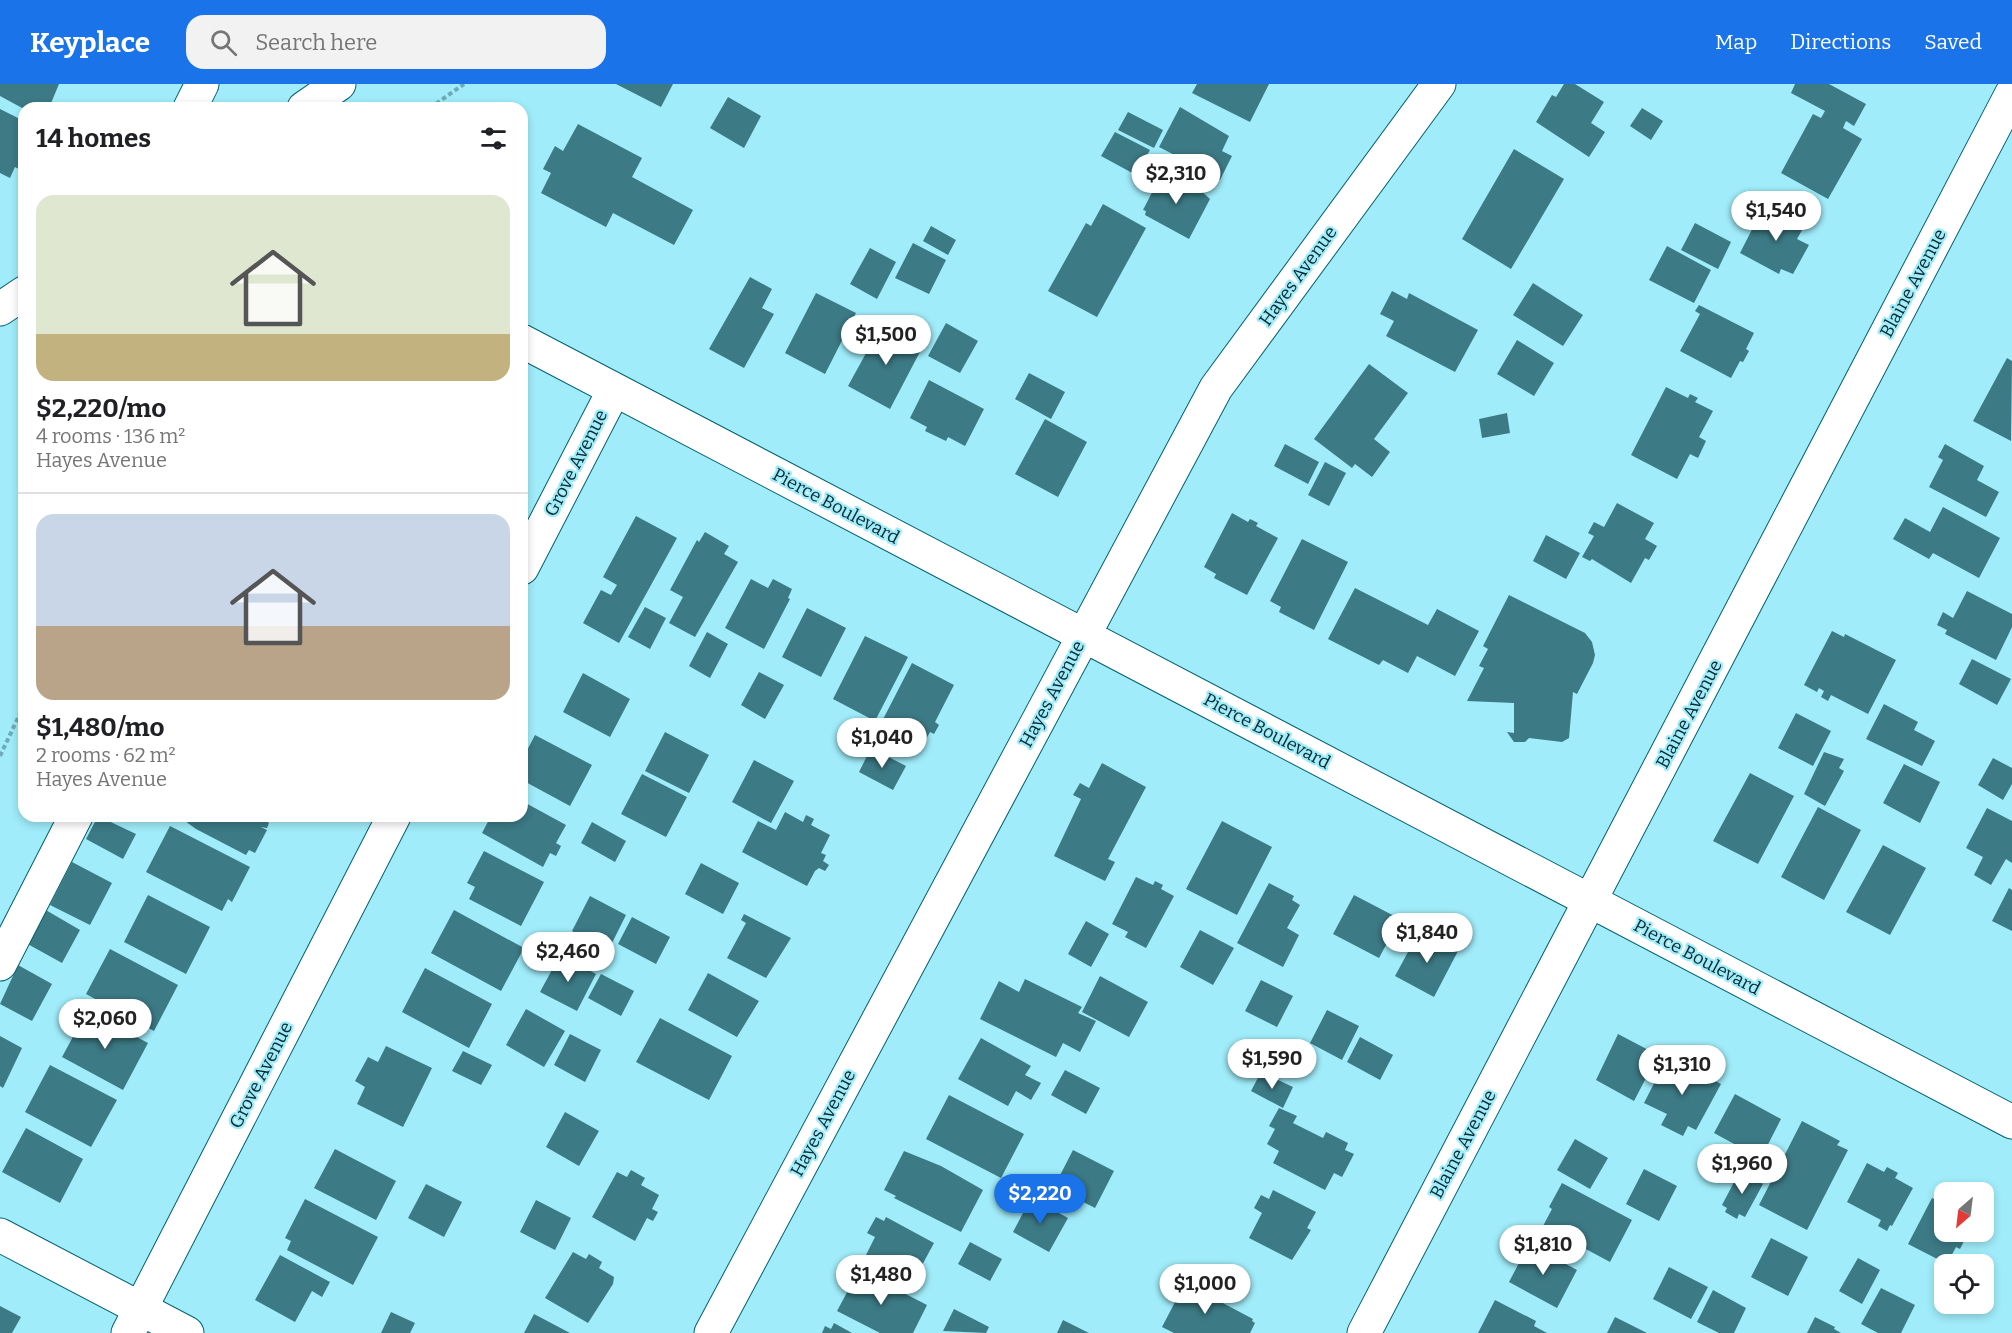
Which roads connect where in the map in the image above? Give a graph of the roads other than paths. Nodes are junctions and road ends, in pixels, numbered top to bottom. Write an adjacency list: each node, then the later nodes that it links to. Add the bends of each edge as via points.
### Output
1 (202, 84): 5 (street)
2 (1439, 84): 12 (street, Hayes Avenue, via 1216,388)
3 (340, 93): 6 (street)
4 (2012, 93): 15 (street, Blaine Avenue)
5 (193, 102)
6 (318, 102)
7 (18, 297): 8 (street)
8 (0, 309)
9 (528, 344): 10 (street, Pierce Boulevard)
10 (614, 390): 11 (street, Grove Avenue); 12 (street, Pierce Boulevard)
11 (528, 555)
12 (1083, 635): 15 (street, Pierce Boulevard); 21 (street, Hayes Avenue)
13 (73, 822): 16 (street)
14 (391, 822): 19 (street, Grove Avenue)
15 (1591, 901): 17 (street, Pierce Boulevard); 22 (street, Blaine Avenue)
16 (0, 964)
17 (2012, 1122)
18 (0, 1235): 19 (street)
19 (134, 1321): 20 (street)
20 (187, 1333)
21 (711, 1333)
22 (1364, 1333)

